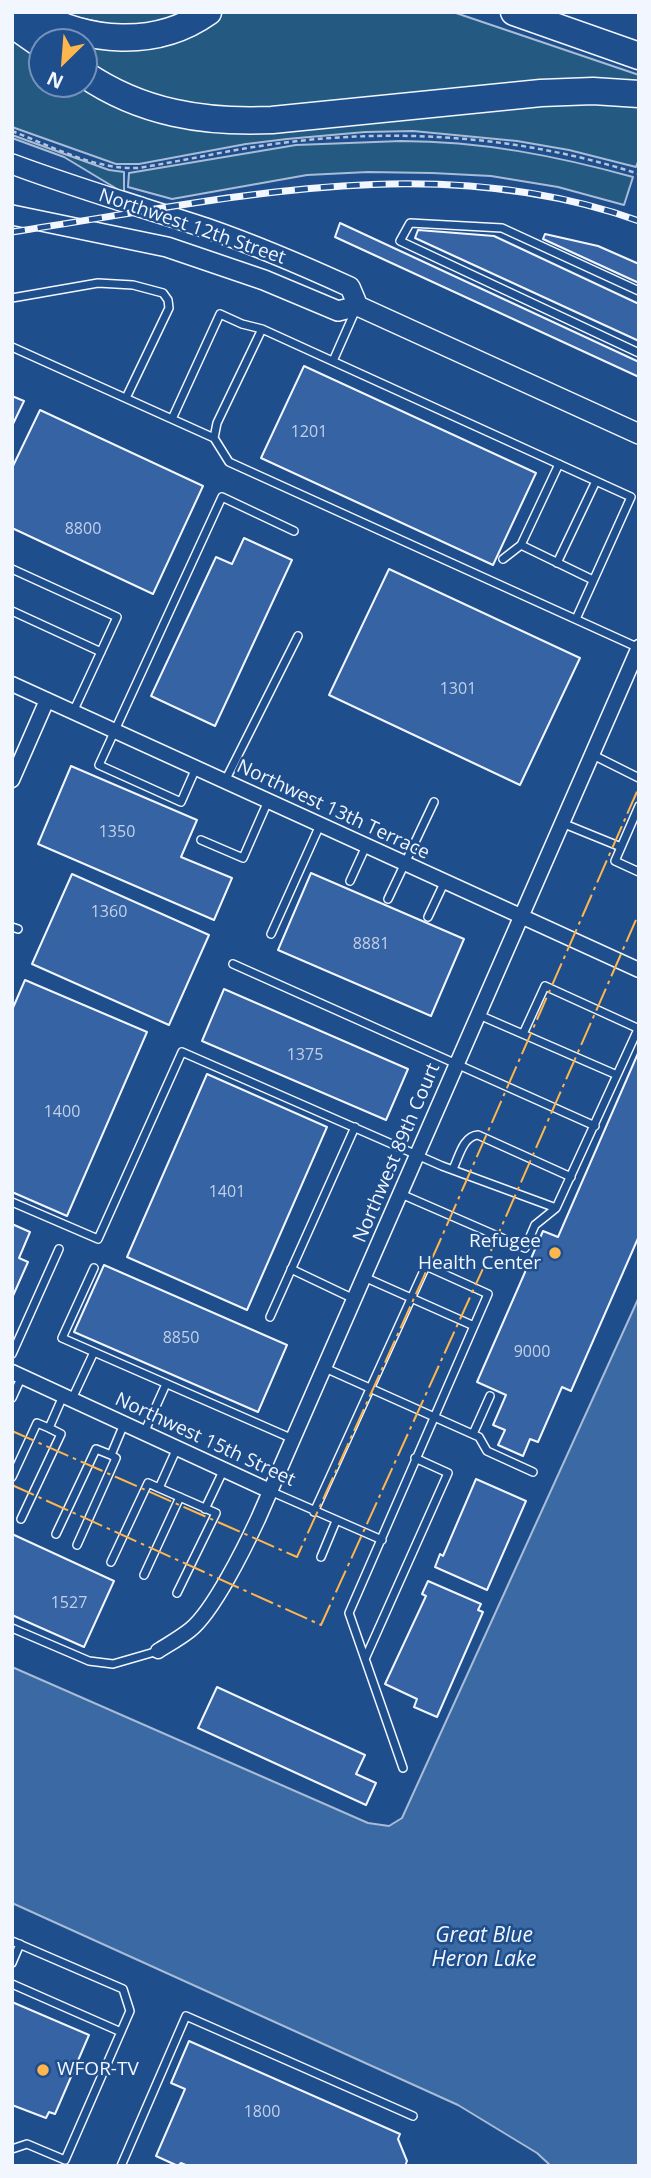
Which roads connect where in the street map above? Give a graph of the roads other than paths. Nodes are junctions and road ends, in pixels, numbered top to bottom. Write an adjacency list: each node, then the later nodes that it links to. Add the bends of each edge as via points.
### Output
1 (33, 12): 2 (highway, via 93,35 126,38 159,35)
2 (208, 12)
3 (514, 12): 6 (highway)
4 (12, 24): 5 (highway)
5 (28, 35)
6 (639, 56)
7 (98, 82): 8 (highway, via 155,109 232,121 541,93)
8 (639, 94)
9 (12, 164): 13 (main road, Northwest 12th Street, via 284,257 350,287)
10 (12, 215): 13 (main road, Northwest 12th Street, via 186,252 338,311)
11 (639, 290): 16 (lane, via 502,228 410,223 400,241)
12 (12, 298): 18 (lane, via 98,283 163,293 169,308)
13 (358, 306): 17 (lane); 20 (main road, Northwest 12th Street)
14 (262, 329): 17 (lane); 19 (lane, via 220,314); 21 (lane)
15 (12, 347): 18 (lane)
16 (639, 353)
17 (333, 361): 22 (lane)
18 (126, 398): 19 (lane)
19 (172, 419): 21 (lane)
20 (639, 435)
21 (214, 438): 31 (lane, via 229,462)
22 (559, 464): 23 (lane); 25 (lane)
23 (596, 481): 27 (lane); 29 (lane, via 631,497)
24 (294, 531): 38 (lane, via 222,497)
25 (521, 545): 26 (lane); 27 (lane)
26 (503, 559)
27 (557, 563): 29 (lane)
28 (12, 569): 34 (lane, via 117,617)
29 (593, 580): 31 (lane)
30 (12, 611): 34 (lane)
31 (576, 620): 33 (lane)
32 (298, 636): 43 (lane)
33 (639, 648): 39 (street, Northwest 89th Court)
34 (101, 652): 37 (lane)
35 (12, 684): 36 (street, Northwest 13th Terrace)
36 (47, 700): 37 (street, Northwest 13th Terrace); 42 (street)
37 (73, 712): 38 (street, Northwest 13th Terrace)
38 (115, 731): 40 (street, Northwest 13th Terrace); 40 (lane, via 99,765 169,797 181,802)
39 (592, 755): 41 (lane); 47 (street, Northwest 89th Court)
40 (196, 768): 43 (street, Northwest 13th Terrace)
41 (639, 778)
42 (12, 780)
43 (225, 781): 44 (street, Northwest 13th Terrace)
44 (268, 801): 48 (street, Northwest 13th Terrace); 49 (lane, via 243,858)
45 (434, 802): 52 (lane)
46 (639, 806): 51 (lane)
47 (562, 823): 51 (lane); 58 (street, Northwest 89th Court)
48 (320, 825): 50 (street, Northwest 13th Terrace); 59 (lane)
49 (201, 839)
50 (366, 846): 52 (street, Northwest 13th Terrace); 54 (lane)
51 (621, 847): 53 (lane, via 615,861)
52 (405, 863): 55 (street, Northwest 13th Terrace); 56 (lane)
53 (639, 872)
54 (350, 881)
55 (444, 881): 57 (lane); 58 (street, Northwest 13th Terrace)
56 (388, 899)
57 (428, 917)
58 (522, 917): 61 (street, Northwest 13th Terrace); 62 (street, Northwest 89th Court)
59 (271, 934)
60 (233, 964): 65 (lane)
61 (639, 970)
62 (479, 1015): 64 (lane); 65 (street, Northwest 89th Court)
63 (638, 1028): 64 (lane, via 545,986); 66 (lane)
64 (523, 1034): 66 (lane)
65 (457, 1063): 67 (lane); 69 (street, Northwest 89th Court)
66 (617, 1075): 67 (lane)
67 (595, 1126): 71 (lane)
68 (355, 1127): 69 (lane); 73 (lane, via 182,1052 98,1239); 77 (lane)
69 (418, 1154): 70 (lane); 72 (street, Northwest 89th Court)
70 (453, 1169): 71 (lane, via 467,1140 478,1135); 74 (lane)
71 (571, 1177): 74 (lane)
72 (401, 1194): 74 (lane, via 525,1248 535,1225); 78 (street, Northwest 89th Court)
73 (12, 1202)
74 (556, 1208)
75 (59, 1250): 84 (lane)
76 (94, 1268): 83 (lane, via 62,1338)
77 (291, 1269): 80 (lane); 81 (lane)
78 (364, 1277): 79 (lane); 80 (street, Northwest 89th Court)
79 (411, 1298): 82 (lane); 82 (lane, via 426,1266 438,1271 488,1294); 88 (lane)
80 (355, 1299): 85 (street, Northwest 89th Court)
81 (270, 1317)
82 (474, 1325): 92 (lane)
83 (94, 1352): 87 (lane); 91 (lane)
84 (12, 1354)
85 (325, 1368): 88 (lane); 97 (street, Northwest 89th Court)
86 (17, 1374): 90 (lane); 91 (street, Northwest 15th Street)
87 (166, 1384): 95 (lane); 97 (lane)
88 (371, 1388): 92 (lane); 108 (lane)
89 (490, 1396): 96 (lane)
90 (12, 1398)
91 (68, 1398): 93 (street, Northwest 15th Street); 94 (lane)
92 (433, 1416): 96 (lane); 100 (lane)
93 (125, 1424): 95 (street, Northwest 15th Street); 99 (lane)
94 (49, 1428): 103 (lane, via 37,1423); 109 (lane, via 61,1434)
95 (144, 1433): 98 (street, Northwest 15th Street)
96 (473, 1434): 102 (lane, via 487,1451)
97 (293, 1440): 105 (street, Northwest 89th Court)
98 (177, 1448): 101 (street, Northwest 15th Street); 104 (lane)
99 (111, 1455): 111 (lane, via 96,1449); 113 (lane, via 116,1458)
100 (415, 1458): 112 (lane); 120 (lane, via 448,1473)
101 (224, 1469): 105 (street, Northwest 15th Street); 107 (lane)
102 (533, 1472)
103 (12, 1477)
104 (159, 1488): 106 (lane); 115 (lane, via 148,1483)
105 (271, 1491): 108 (lane, Northwest 15th Street); 119 (street, Northwest 89th Court, via 244,1548 201,1619)
106 (180, 1497): 107 (lane); 116 (lane)
107 (205, 1509): 117 (lane, via 216,1513)
108 (314, 1512): 110 (lane, Northwest 15th Street)
109 (22, 1519)
110 (336, 1521): 112 (lane, Northwest 15th Street); 114 (lane)
111 (56, 1534)
112 (382, 1540): 120 (lane, via 349,1613)
113 (77, 1545)
114 (321, 1557)
115 (111, 1562)
116 (144, 1576)
117 (177, 1592)
118 (12, 1628): 119 (lane, via 89,1661 114,1664)
119 (158, 1651)
120 (365, 1659): 121 (lane)
121 (403, 1768)
122 (16, 1942): 123 (lane); 125 (lane, via 123,1989 131,2011)
123 (12, 1963)
124 (12, 1984): 125 (lane)
125 (121, 2032): 127 (lane, via 65,2160 27,2144)
126 (413, 2116): 128 (lane, via 186,2017)
127 (12, 2149)
128 (124, 2165)

